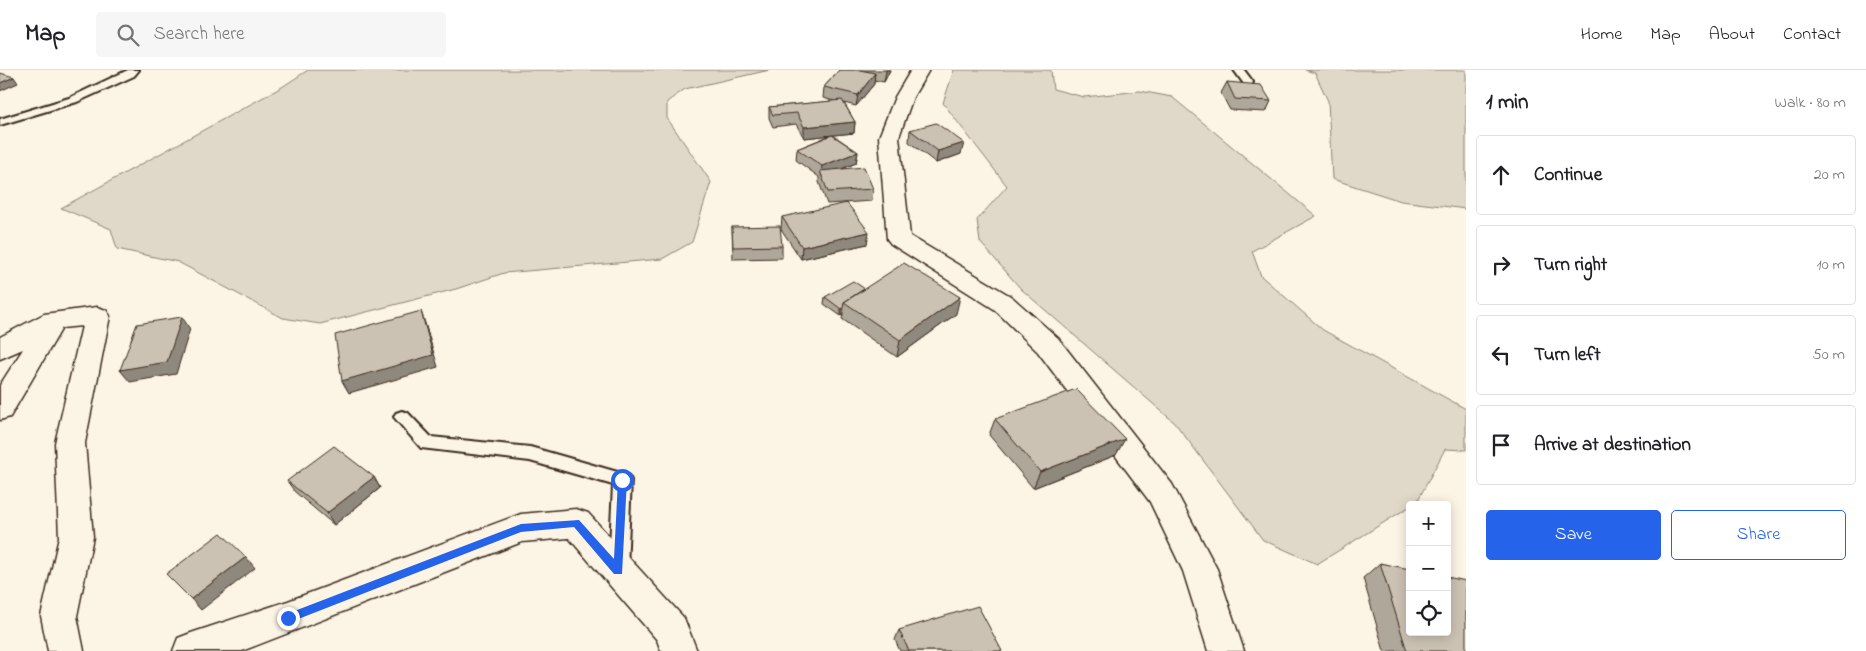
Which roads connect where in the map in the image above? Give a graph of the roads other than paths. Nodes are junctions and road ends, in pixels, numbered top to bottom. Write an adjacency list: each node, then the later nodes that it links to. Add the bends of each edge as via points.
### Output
1 (134, 70): 5 (lane, via 73,100)
2 (920, 70): 14 (street, via 904,97 889,137 899,239 1003,303 1048,345 1162,493 1200,569)
3 (1240, 70): 4 (lane)
4 (1248, 82)
5 (0, 122)
6 (53, 320): 7 (street); 8 (street); 11 (street, via 97,316 70,443 76,537 59,616)
7 (0, 349)
8 (0, 409)
9 (402, 417): 10 (lane, via 427,444 530,454 622,480)
10 (618, 571): 12 (street, via 576,523 521,528 288,618); 13 (street, via 671,630)
11 (66, 651)
12 (191, 651)
13 (679, 651)
14 (1226, 651)

